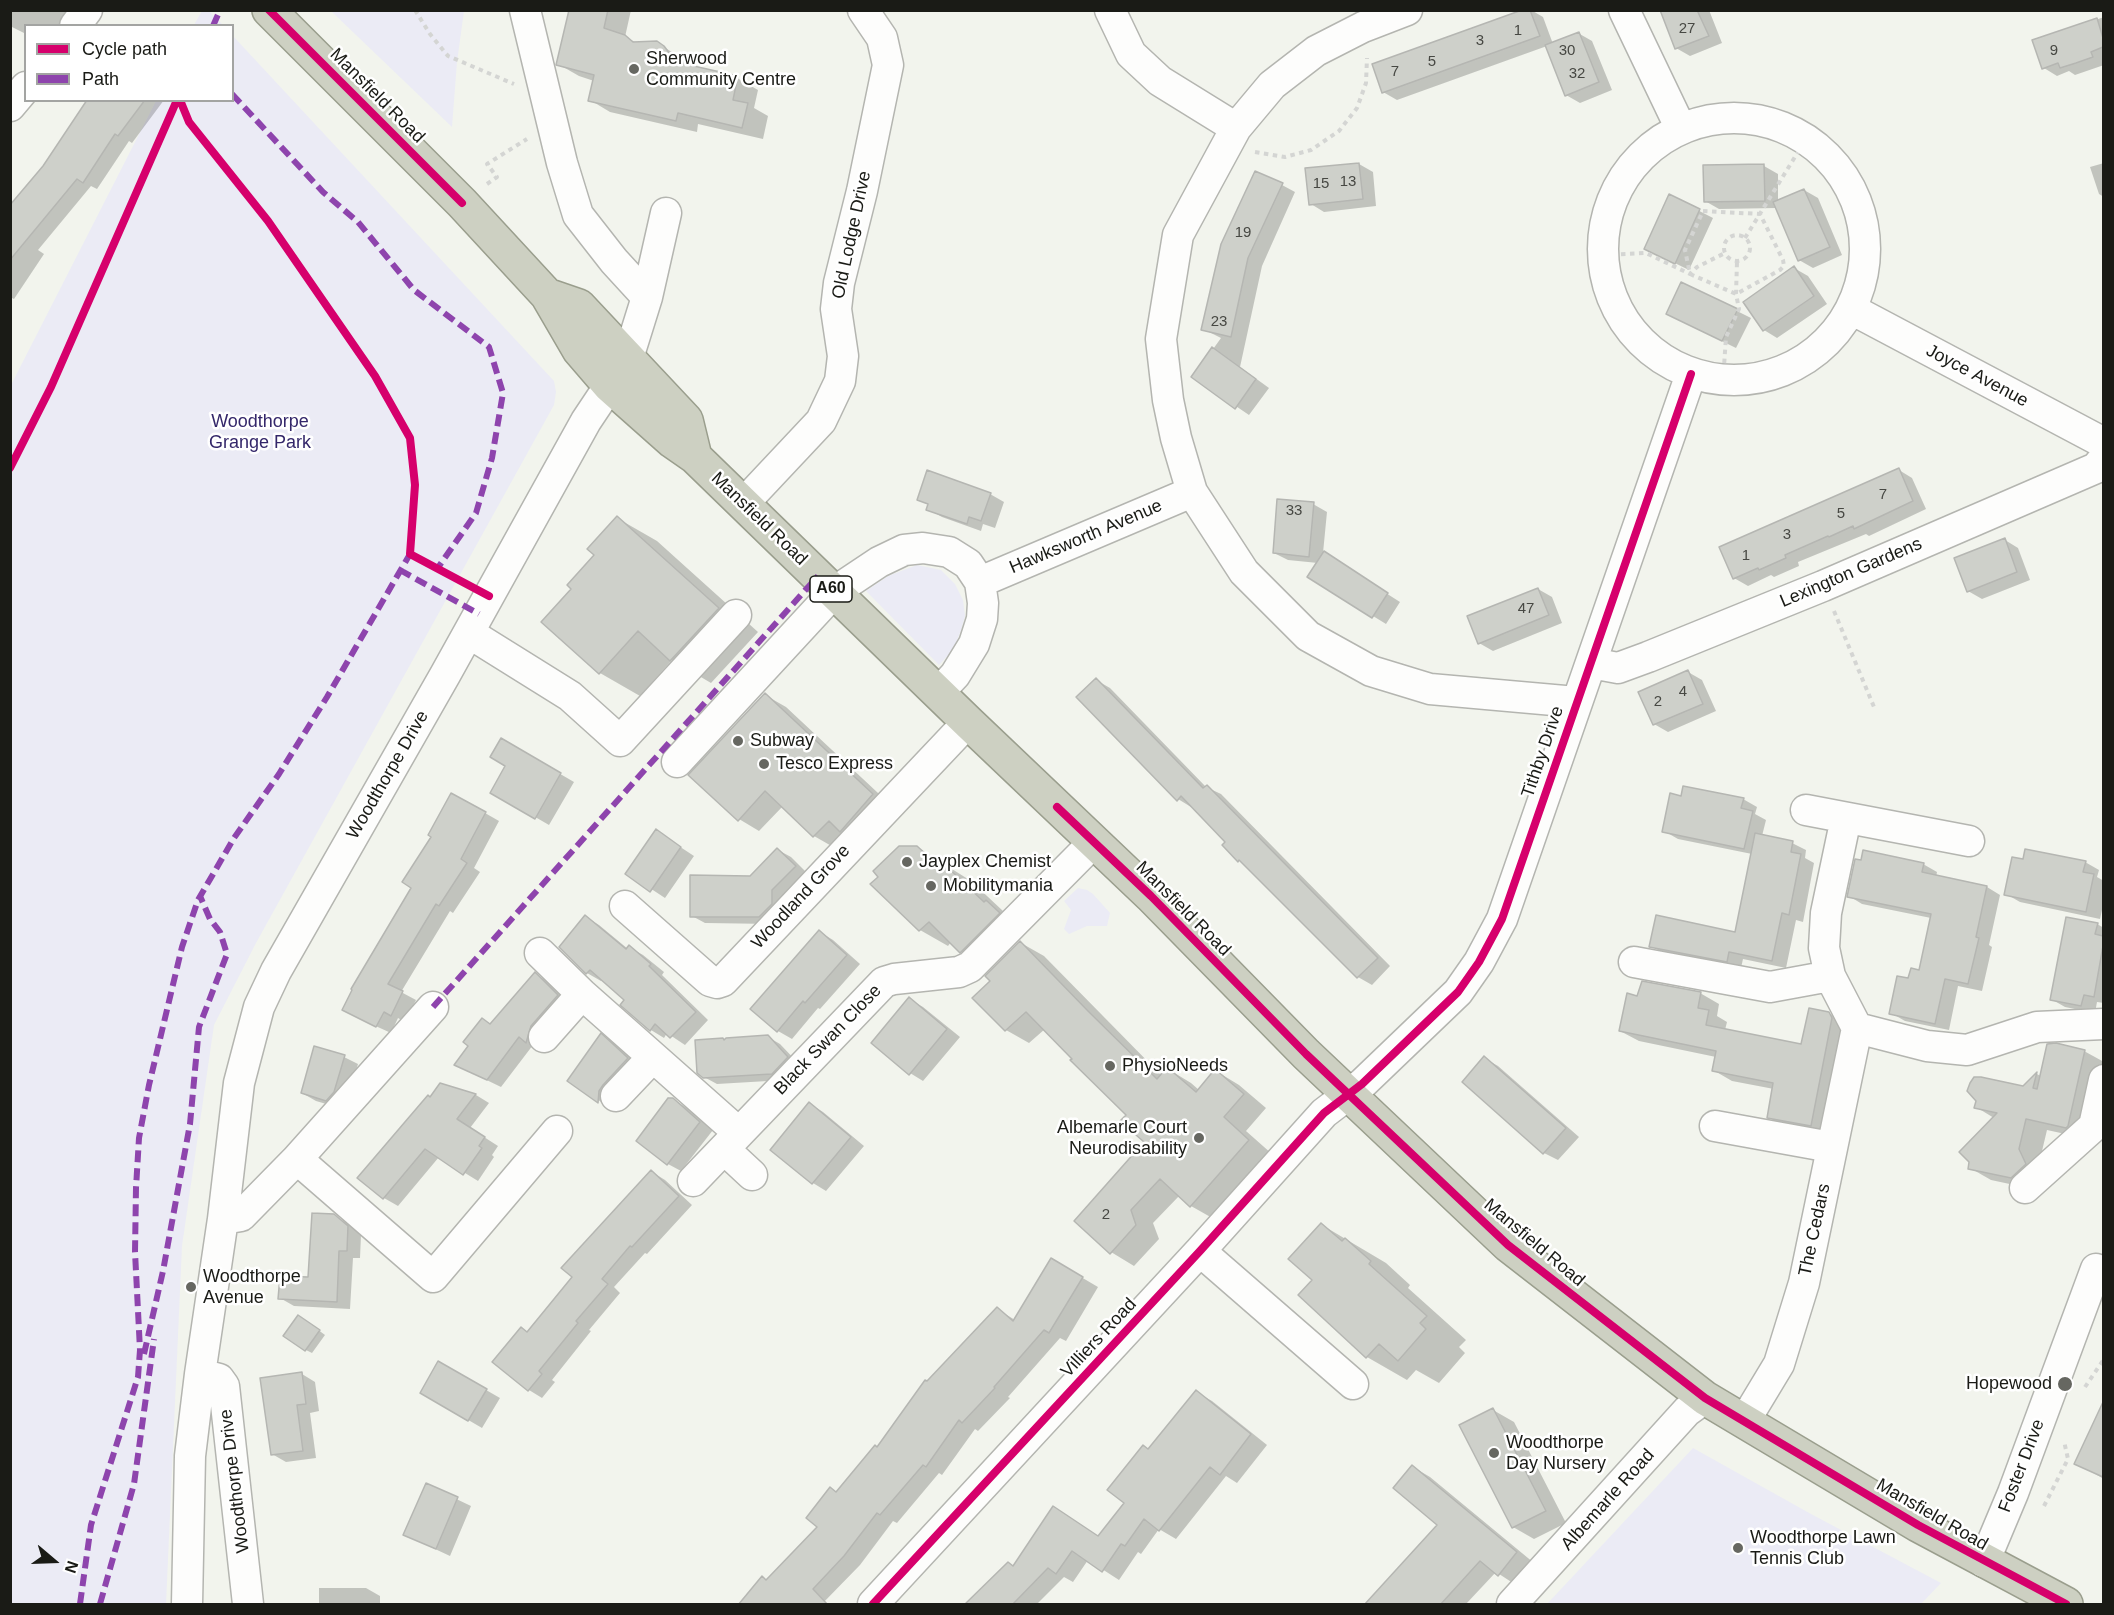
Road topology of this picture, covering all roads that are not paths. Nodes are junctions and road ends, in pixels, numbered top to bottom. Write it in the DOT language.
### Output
graph roads {
  1 [pos="87,10"];
  2 [pos="269,10"];
  3 [pos="525,10"];
  4 [pos="863,10"];
  5 [pos="1110,10"];
  6 [pos="1407,10"];
  7 [pos="1624,10"];
  8 [pos="76,24"];
  9 [pos="24,89"];
  10 [pos="10,106"];
  11 [pos="1680,129"];
  12 [pos="1232,136"];
  13 [pos="666,213"];
  14 [pos="548,295"];
  15 [pos="647,297"];
  16 [pos="1851,309"];
  17 [pos="628,358"];
  18 [pos="1691,374"];
  19 [pos="610,386"];
  20 [pos="2103,443"];
  21 [pos="695,457"];
  22 [pos="2103,458"];
  23 [pos="1192,492"];
  24 [pos="743,504"];
  25 [pos="980,582"];
  26 [pos="834,592"];
  27 [pos="736,615"];
  28 [pos="469,633"];
  29 [pos="1592,663"];
  30 [pos="939,693"];
  31 [pos="1576,702"];
  32 [pos="968,722"];
  33 [pos="677,762"];
  34 [pos="1806,810"];
  35 [pos="1846,818"];
  36 [pos="1969,841"];
  37 [pos="1094,842"];
  38 [pos="624,906"];
  39 [pos="540,953"];
  40 [pos="1634,962"];
  41 [pos="1830,976"];
  42 [pos="582,994"];
  43 [pos="433,1007"];
  44 [pos="2103,1024"];
  45 [pos="1857,1028"];
  46 [pos="544,1037"];
  47 [pos="652,1057"];
  48 [pos="2103,1080"];
  49 [pos="1349,1094"];
  50 [pos="615,1096"];
  51 [pos="1715,1126"];
  52 [pos="557,1131"];
  53 [pos="731,1141"];
  54 [pos="1831,1147"];
  55 [pos="297,1160"];
  56 [pos="752,1175"];
  57 [pos="693,1181"];
  58 [pos="2025,1188"];
  59 [pos="223,1219"];
  60 [pos="1200,1251"];
  61 [pos="2096,1269"];
  62 [pos="200,1374"];
  63 [pos="1353,1384"];
  64 [pos="1705,1398"];
  65 [pos="1744,1422"];
  66 [pos="1984,1562"];
  67 [pos="187,1605"];
  68 [pos="248,1605"];
  69 [pos="873,1605"];
  70 [pos="1512,1605"];
  71 [pos="2066,1605"];
  1 -- 8 [label="street"];
  2 -- 14 [label="highway, Mansfield Road / A60"];
  3 -- 15 [label="street"];
  4 -- 24 [label="street, Old Lodge Drive"];
  5 -- 12 [label="street"];
  6 -- 12 [label="street"];
  7 -- 11 [label="street"];
  9 -- 10 [label="street"];
  11 -- 16 [label="street"];
  11 -- 18 [label="street"];
  12 -- 23 [label="street"];
  13 -- 15 [label="street, Woodthorpe Drive"];
  14 -- 17 [label="highway, Mansfield Road / A60"];
  14 -- 19 [label="highway, Mansfield Road / A60"];
  15 -- 17 [label="street, Woodthorpe Drive"];
  16 -- 18 [label="street"];
  16 -- 20 [label="street, Joyce Avenue"];
  17 -- 19 [label="street, Woodthorpe Drive"];
  17 -- 21 [label="highway, Mansfield Road / A60"];
  18 -- 29 [label="street, Tithby Drive"];
  19 -- 21 [label="highway, Mansfield Road / A60"];
  19 -- 28 [label="street, Woodthorpe Drive"];
  21 -- 24 [label="highway, Mansfield Road / A60"];
  22 -- 29 [label="street, Lexington Gardens"];
  23 -- 25 [label="street, Hawksworth Avenue"];
  23 -- 31 [label="street"];
  24 -- 26 [label="highway, Mansfield Road / A60"];
  25 -- 26 [label="street"];
  25 -- 30 [label="street"];
  26 -- 30 [label="highway, Mansfield Road / A60"];
  26 -- 33 [label="street"];
  27 -- 28 [label="street"];
  28 -- 59 [label="street, Woodthorpe Drive"];
  29 -- 31 [label="street, Tithby Drive"];
  30 -- 32 [label="highway, Mansfield Road / A60"];
  31 -- 49 [label="street, Tithby Drive"];
  32 -- 37 [label="highway, Mansfield Road / A60"];
  32 -- 38 [label="street, Woodland Grove"];
  34 -- 35 [label="street"];
  35 -- 36 [label="street"];
  35 -- 41 [label="street"];
  37 -- 49 [label="highway, Mansfield Road / A60"];
  37 -- 53 [label="street, Black Swan Close"];
  39 -- 42 [label="street"];
  40 -- 41 [label="street"];
  41 -- 45 [label="street"];
  42 -- 46 [label="street"];
  42 -- 47 [label="street"];
  43 -- 55 [label="street"];
  44 -- 45 [label="street"];
  45 -- 54 [label="street, The Cedars"];
  47 -- 50 [label="street"];
  47 -- 53 [label="street"];
  48 -- 58 [label="street"];
  49 -- 60 [label="street, Villiers Road"];
  49 -- 64 [label="highway, Mansfield Road / A60"];
  51 -- 54 [label="street"];
  52 -- 55 [label="street"];
  53 -- 56 [label="street"];
  53 -- 57 [label="street, Black Swan Close"];
  54 -- 65 [label="street, The Cedars"];
  55 -- 59 [label="street"];
  59 -- 62 [label="street, Woodthorpe Drive"];
  60 -- 63 [label="street"];
  60 -- 69 [label="street, Villiers Road"];
  61 -- 66 [label="street, Foster Drive"];
  62 -- 67 [label="street, Woodthorpe Drive"];
  62 -- 68 [label="street, Woodthorpe Drive"];
  64 -- 65 [label="highway, Mansfield Road / A60"];
  64 -- 70 [label="street, Albemarle Road"];
  65 -- 66 [label="highway, Mansfield Road / A60"];
  66 -- 71 [label="highway, Mansfield Road / A60"];
}
